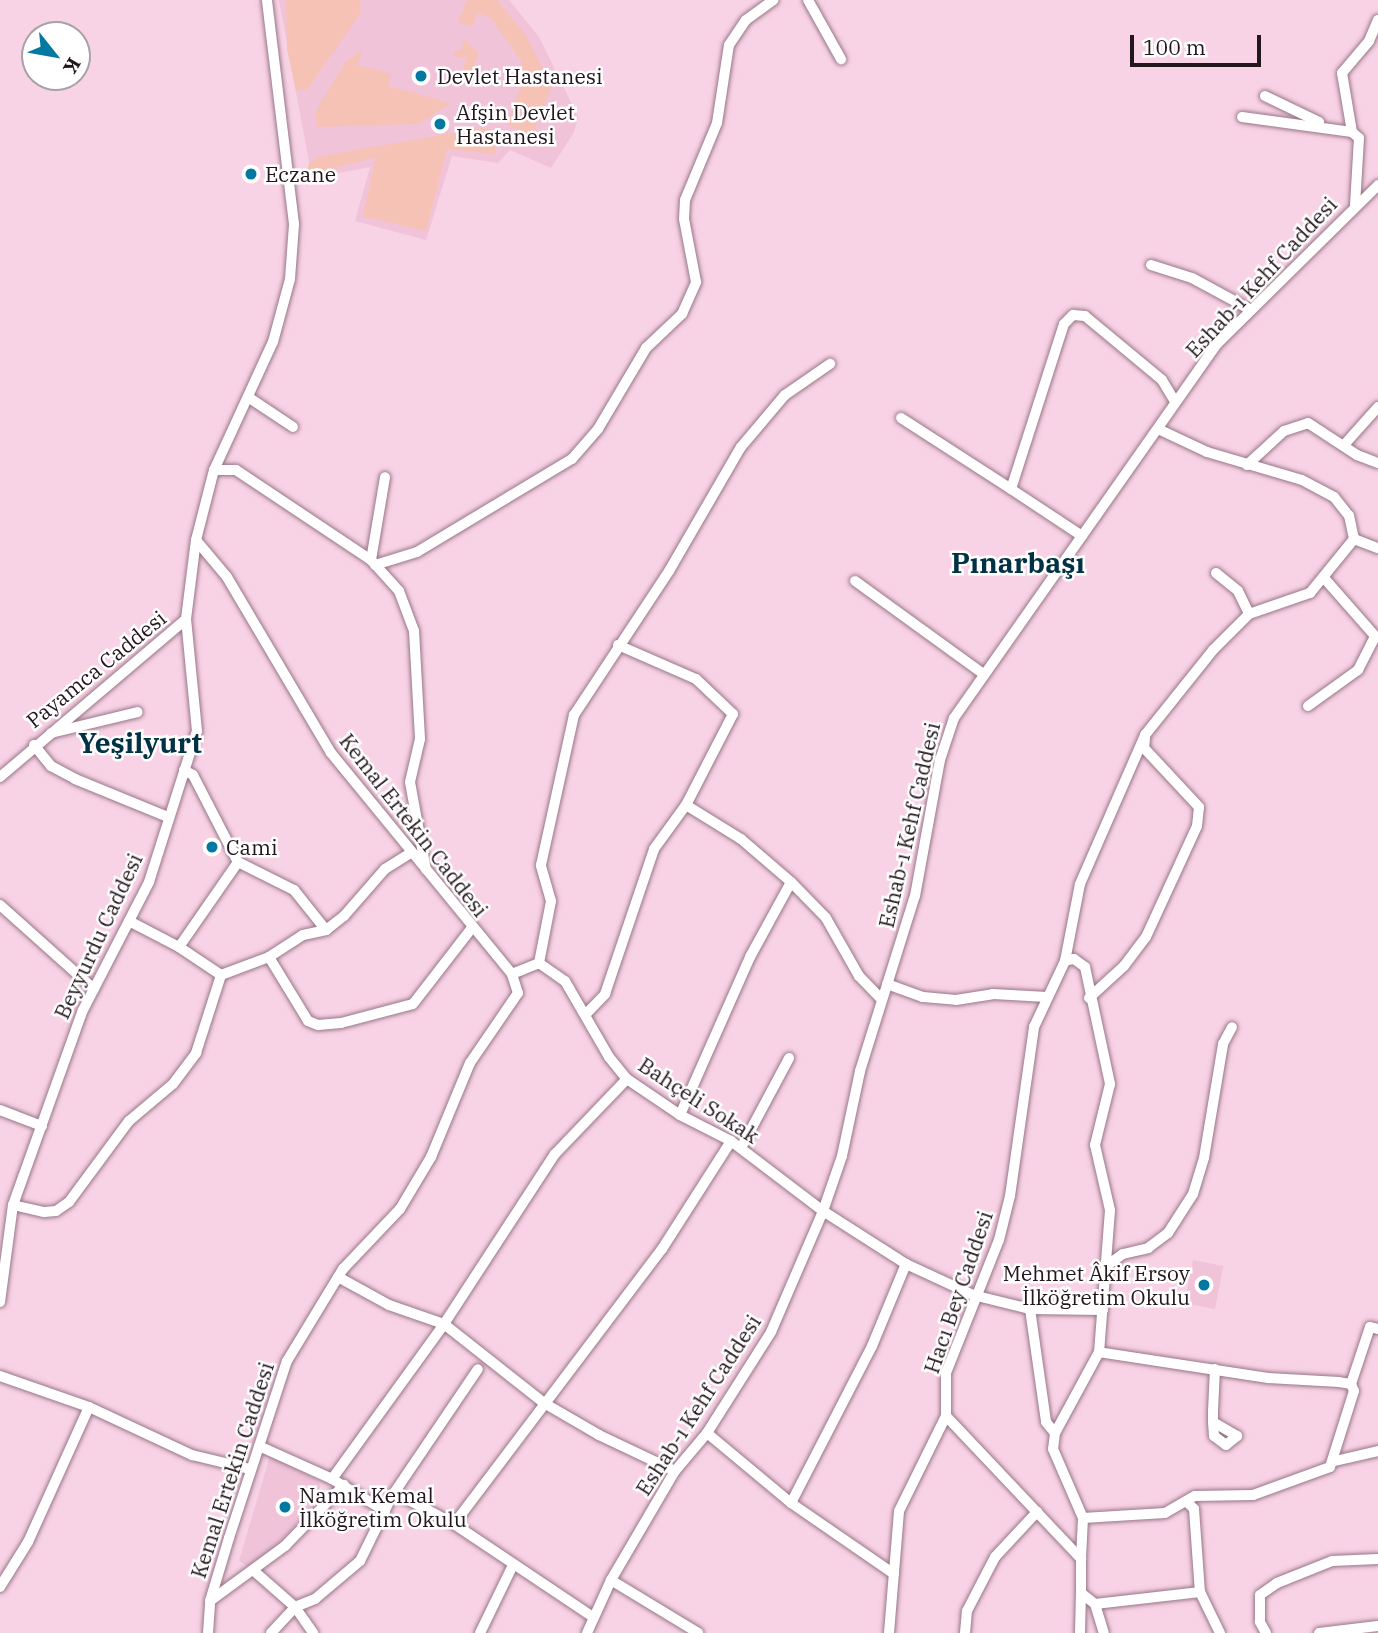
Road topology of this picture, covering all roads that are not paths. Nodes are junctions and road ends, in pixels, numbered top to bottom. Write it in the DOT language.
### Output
graph roads {
  1 [pos="267,0"];
  2 [pos="774,0"];
  3 [pos="808,0"];
  4 [pos="1378,20"];
  5 [pos="841,59"];
  6 [pos="1265,96"];
  7 [pos="1242,117"];
  8 [pos="1328,127"];
  9 [pos="1352,132"];
  10 [pos="1378,186"];
  11 [pos="1355,205"];
  12 [pos="1151,265"];
  13 [pos="1251,310"];
  14 [pos="830,364"];
  15 [pos="248,397"];
  16 [pos="1175,402"];
  17 [pos="1378,407"];
  18 [pos="901,418"];
  19 [pos="293,427"];
  20 [pos="1158,429"];
  21 [pos="1344,445"];
  22 [pos="1378,463"];
  23 [pos="1247,464"];
  24 [pos="214,470"];
  25 [pos="385,477"];
  26 [pos="1011,489"];
  27 [pos="1082,536"];
  28 [pos="1354,539"];
  29 [pos="196,540"];
  30 [pos="1378,548"];
  31 [pos="373,563"];
  32 [pos="1216,573"];
  33 [pos="1324,578"];
  34 [pos="855,581"];
  35 [pos="1250,614"];
  36 [pos="186,619"];
  37 [pos="618,645"];
  38 [pos="982,673"];
  39 [pos="1308,706"];
  40 [pos="138,712"];
  41 [pos="48,733"];
  42 [pos="1145,735"];
  43 [pos="34,745"];
  44 [pos="184,770"];
  45 [pos="0,777"];
  46 [pos="686,805"];
  47 [pos="168,817"];
  48 [pos="411,853"];
  49 [pos="238,862"];
  50 [pos="426,871"];
  51 [pos="791,882"];
  52 [pos="0,905"];
  53 [pos="128,921"];
  54 [pos="471,929"];
  55 [pos="326,930"];
  56 [pos="179,947"];
  57 [pos="269,957"];
  58 [pos="1065,961"];
  59 [pos="539,963"];
  60 [pos="512,974"];
  61 [pos="220,975"];
  62 [pos="887,984"];
  63 [pos="94,989"];
  64 [pos="1046,997"];
  65 [pos="1089,998"];
  66 [pos="882,1000"];
  67 [pos="586,1014"];
  68 [pos="1232,1027"];
  69 [pos="789,1058"];
  70 [pos="627,1079"];
  71 [pos="0,1110"];
  72 [pos="680,1115"];
  73 [pos="42,1126"];
  74 [pos="736,1145"];
  75 [pos="13,1205"];
  76 [pos="823,1211"];
  77 [pos="906,1264"];
  78 [pos="1109,1264"];
  79 [pos="338,1277"];
  80 [pos="1,1281"];
  81 [pos="973,1296"];
  82 [pos="0,1302"];
  83 [pos="1030,1309"];
  84 [pos="1103,1310"];
  85 [pos="444,1324"];
  86 [pos="1378,1329"];
  87 [pos="1099,1352"];
  88 [pos="1215,1368"];
  89 [pos="478,1369"];
  90 [pos="0,1376"];
  91 [pos="1350,1384"];
  92 [pos="544,1403"];
  93 [pos="89,1407"];
  94 [pos="946,1416"];
  95 [pos="1213,1422"];
  96 [pos="707,1433"];
  97 [pos="1055,1433"];
  98 [pos="259,1446"];
  99 [pos="1378,1451"];
  100 [pos="1335,1461"];
  101 [pos="250,1469"];
  102 [pos="676,1471"];
  103 [pos="332,1479"];
  104 [pos="344,1485"];
  105 [pos="392,1496"];
  106 [pos="1187,1502"];
  107 [pos="791,1503"];
  108 [pos="384,1511"];
  109 [pos="1037,1512"];
  110 [pos="1083,1518"];
  111 [pos="454,1524"];
  112 [pos="1082,1559"];
  113 [pos="1378,1559"];
  114 [pos="513,1565"];
  115 [pos="254,1571"];
  116 [pos="894,1574"];
  117 [pos="611,1580"];
  118 [pos="0,1587"];
  119 [pos="1200,1592"];
  120 [pos="1082,1593"];
  121 [pos="211,1601"];
  122 [pos="1095,1604"];
  123 [pos="295,1607"];
  124 [pos="593,1617"];
  125 [pos="1378,1626"];
  126 [pos="208,1633"];
  127 [pos="271,1633"];
  128 [pos="313,1633"];
  129 [pos="481,1633"];
  130 [pos="587,1633"];
  131 [pos="698,1633"];
  132 [pos="889,1633"];
  133 [pos="965,1633"];
  134 [pos="1080,1633"];
  135 [pos="1104,1633"];
  136 [pos="1220,1633"];
  137 [pos="1266,1633"];
  138 [pos="1319,1633"];
  1 -- 15 [label="street"];
  2 -- 31 [label="street"];
  3 -- 5 [label="street"];
  4 -- 9 [label="street"];
  6 -- 8 [label="street"];
  7 -- 8 [label="street"];
  8 -- 9 [label="street"];
  9 -- 11 [label="street"];
  10 -- 11 [label="street, Eshab-ı Kehf Caddesi"];
  11 -- 13 [label="street, Eshab-ı Kehf Caddesi"];
  12 -- 13 [label="street"];
  13 -- 16 [label="street, Eshab-ı Kehf Caddesi"];
  14 -- 37 [label="street"];
  15 -- 19 [label="street"];
  15 -- 24 [label="street"];
  16 -- 20 [label="street, Eshab-ı Kehf Caddesi"];
  16 -- 26 [label="street"];
  17 -- 21 [label="street"];
  18 -- 26 [label="street"];
  20 -- 23 [label="street"];
  20 -- 27 [label="street, Eshab-ı Kehf Caddesi"];
  21 -- 22 [label="street"];
  21 -- 23 [label="street"];
  23 -- 28 [label="street"];
  24 -- 29 [label="street"];
  24 -- 31 [label="street"];
  25 -- 31 [label="street"];
  26 -- 27 [label="street"];
  27 -- 38 [label="street, Eshab-ı Kehf Caddesi"];
  28 -- 30 [label="street"];
  28 -- 33 [label="street"];
  29 -- 36 [label="street, Beyyurdu Caddesi"];
  29 -- 48 [label="street, Kemal Ertekin Caddesi"];
  31 -- 50 [label="street"];
  32 -- 35 [label="street"];
  33 -- 35 [label="street"];
  33 -- 39 [label="street"];
  34 -- 38 [label="street"];
  35 -- 42 [label="street, Hacı Bey Caddesi"];
  36 -- 41 [label="street, Payamca Caddesi"];
  36 -- 44 [label="street, Beyyurdu Caddesi"];
  37 -- 46 [label="street"];
  37 -- 59 [label="street"];
  38 -- 62 [label="street, Eshab-ı Kehf Caddesi"];
  40 -- 41 [label="street"];
  41 -- 43 [label="street, Payamca Caddesi"];
  42 -- 58 [label="street, Hacı Bey Caddesi"];
  42 -- 65 [label="street"];
  43 -- 45 [label="street, Payamca Caddesi"];
  43 -- 47 [label="street"];
  44 -- 47 [label="street, Beyyurdu Caddesi"];
  44 -- 49 [label="street"];
  46 -- 51 [label="street"];
  46 -- 67 [label="street"];
  47 -- 53 [label="street, Beyyurdu Caddesi"];
  48 -- 50 [label="street, Kemal Ertekin Caddesi"];
  48 -- 55 [label="street"];
  49 -- 55 [label="street"];
  49 -- 56 [label="street"];
  50 -- 54 [label="street, Kemal Ertekin Caddesi"];
  51 -- 66 [label="street"];
  51 -- 72 [label="street"];
  52 -- 63 [label="street"];
  53 -- 56 [label="street"];
  53 -- 63 [label="street, Beyyurdu Caddesi"];
  54 -- 57 [label="street"];
  54 -- 60 [label="street, Kemal Ertekin Caddesi"];
  55 -- 57 [label="street"];
  56 -- 61 [label="street"];
  57 -- 61 [label="street"];
  58 -- 64 [label="street, Hacı Bey Caddesi"];
  58 -- 65 [label="street"];
  59 -- 60 [label="street"];
  59 -- 67 [label="street, Bahçeli Sokak"];
  60 -- 79 [label="street, Kemal Ertekin Caddesi"];
  61 -- 75 [label="street"];
  62 -- 64 [label="street"];
  62 -- 66 [label="street, Eshab-ı Kehf Caddesi"];
  63 -- 73 [label="street, Beyyurdu Caddesi"];
  64 -- 81 [label="street, Hacı Bey Caddesi"];
  65 -- 78 [label="street"];
  66 -- 76 [label="street, Eshab-ı Kehf Caddesi"];
  67 -- 70 [label="street, Bahçeli Sokak"];
  68 -- 78 [label="street"];
  69 -- 74 [label="street"];
  70 -- 72 [label="street, Bahçeli Sokak"];
  70 -- 85 [label="street"];
  71 -- 73 [label="street"];
  72 -- 74 [label="street, Bahçeli Sokak"];
  73 -- 75 [label="street, Beyyurdu Caddesi"];
  74 -- 76 [label="street, Bahçeli Sokak"];
  74 -- 92 [label="street"];
  75 -- 80 [label="street, Beyyurdu Caddesi"];
  76 -- 77 [label="street, Bahçeli Sokak"];
  76 -- 96 [label="street, Eshab-ı Kehf Caddesi"];
  77 -- 81 [label="street, Bahçeli Sokak"];
  77 -- 107 [label="street"];
  78 -- 84 [label="street"];
  79 -- 85 [label="street"];
  79 -- 98 [label="street, Kemal Ertekin Caddesi"];
  80 -- 82 [label="street, Beyyurdu Caddesi"];
  81 -- 83 [label="street, Bahçeli Sokak"];
  81 -- 94 [label="street, Hacı Bey Caddesi"];
  83 -- 84 [label="street, Bahçeli Sokak"];
  83 -- 97 [label="street"];
  84 -- 87 [label="street"];
  85 -- 92 [label="street"];
  85 -- 103 [label="street"];
  86 -- 91 [label="street"];
  87 -- 88 [label="street"];
  87 -- 97 [label="street"];
  88 -- 91 [label="street"];
  88 -- 95 [label="street"];
  89 -- 105 [label="street"];
  90 -- 93 [label="street"];
  91 -- 100 [label="street"];
  92 -- 102 [label="street"];
  92 -- 111 [label="street"];
  93 -- 101 [label="street"];
  93 -- 118 [label="street"];
  94 -- 109 [label="street"];
  94 -- 116 [label="street, Hacı Bey Caddesi"];
  95 -- 95 [label="street"];
  96 -- 102 [label="street, Eshab-ı Kehf Caddesi"];
  96 -- 107 [label="street"];
  97 -- 110 [label="street"];
  98 -- 101 [label="street, Kemal Ertekin Caddesi"];
  98 -- 103 [label="street"];
  99 -- 100 [label="street"];
  100 -- 106 [label="street"];
  101 -- 121 [label="street, Kemal Ertekin Caddesi"];
  102 -- 117 [label="street, Eshab-ı Kehf Caddesi"];
  103 -- 104 [label="street"];
  104 -- 108 [label="street"];
  104 -- 115 [label="street"];
  105 -- 108 [label="street"];
  105 -- 111 [label="street"];
  106 -- 110 [label="street"];
  106 -- 119 [label="street"];
  107 -- 116 [label="street"];
  108 -- 123 [label="street"];
  109 -- 112 [label="street"];
  109 -- 133 [label="street"];
  110 -- 112 [label="street"];
  111 -- 114 [label="street"];
  112 -- 120 [label="street"];
  113 -- 137 [label="street"];
  114 -- 124 [label="street"];
  114 -- 129 [label="street"];
  115 -- 121 [label="street"];
  115 -- 123 [label="street"];
  116 -- 132 [label="street, Hacı Bey Caddesi"];
  117 -- 124 [label="street, Eshab-ı Kehf Caddesi"];
  117 -- 131 [label="street"];
  119 -- 122 [label="street"];
  119 -- 136 [label="street"];
  120 -- 122 [label="street"];
  120 -- 134 [label="street"];
  121 -- 126 [label="street, Kemal Ertekin Caddesi"];
  122 -- 135 [label="street"];
  123 -- 127 [label="street"];
  123 -- 128 [label="street"];
  124 -- 130 [label="street, Eshab-ı Kehf Caddesi"];
  125 -- 138 [label="street"];
}
